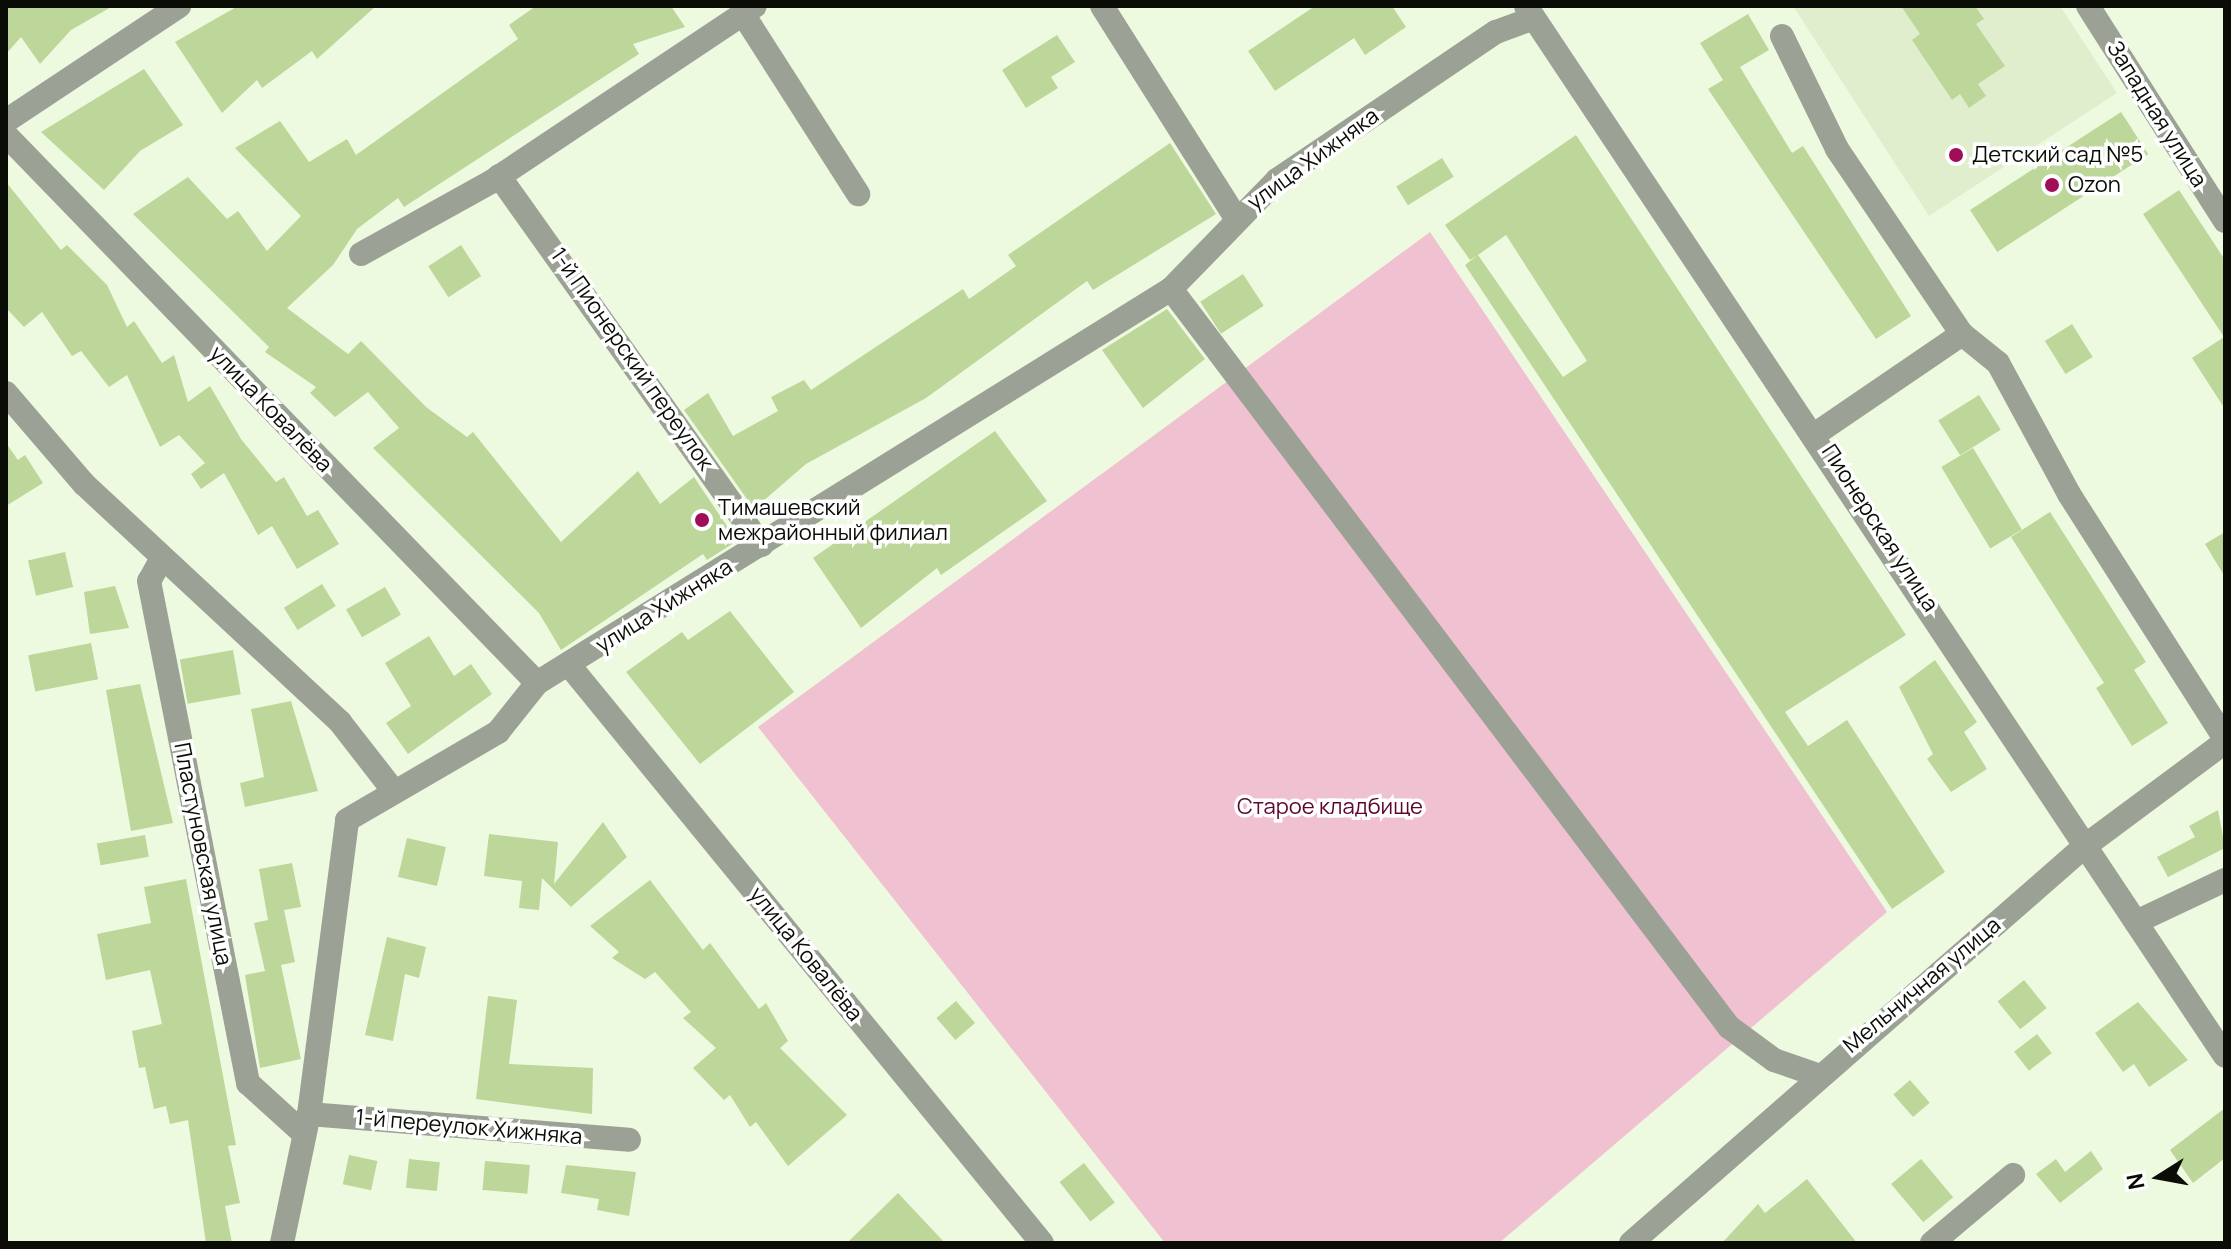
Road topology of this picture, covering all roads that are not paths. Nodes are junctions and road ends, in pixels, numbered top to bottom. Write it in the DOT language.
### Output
graph roads {
  1 [pos="179,6"];
  2 [pos="1102,6"];
  3 [pos="2088,6"];
  4 [pos="749,10"];
  5 [pos="1530,12"];
  6 [pos="1782,36"];
  7 [pos="6,121"];
  8 [pos="6,135"];
  9 [pos="499,176"];
  10 [pos="858,194"];
  11 [pos="1235,216"];
  12 [pos="2225,221"];
  13 [pos="361,254"];
  14 [pos="1171,289"];
  15 [pos="1962,334"];
  16 [pos="6,393"];
  17 [pos="1817,433"];
  18 [pos="761,545"];
  19 [pos="162,558"];
  20 [pos="569,665"];
  21 [pos="537,683"];
  22 [pos="2225,741"];
  23 [pos="393,790"];
  24 [pos="2085,846"];
  25 [pos="2225,880"];
  26 [pos="2136,922"];
  27 [pos="2225,1056"];
  28 [pos="1817,1075"];
  29 [pos="305,1122"];
  30 [pos="629,1140"];
  31 [pos="2013,1175"];
  32 [pos="282,1243"];
  33 [pos="1042,1243"];
  34 [pos="1631,1243"];
  35 [pos="1932,1243"];
  1 -- 7 [label="street"];
  2 -- 11 [label="street"];
  3 -- 12 [label="street, Западная улица"];
  4 -- 9 [label="street"];
  4 -- 10 [label="street"];
  5 -- 11 [label="street, улица Хижняка"];
  5 -- 17 [label="street, Пионерская улица"];
  6 -- 15 [label="street"];
  8 -- 21 [label="street, улица Ковалёва"];
  9 -- 13 [label="street"];
  9 -- 18 [label="street, 1-й Пионерский переулок"];
  11 -- 14 [label="street, улица Хижняка"];
  14 -- 18 [label="street, улица Хижняка"];
  14 -- 28 [label="street"];
  15 -- 17 [label="street"];
  15 -- 22 [label="street"];
  16 -- 19 [label="street"];
  17 -- 24 [label="street, Пионерская улица"];
  18 -- 20 [label="street, улица Хижняка"];
  19 -- 23 [label="street"];
  19 -- 29 [label="street, Пластуновская улица"];
  20 -- 21 [label="street, улица Хижняка"];
  20 -- 33 [label="street, улица Ковалёва"];
  21 -- 23 [label="street, улица Хижняка"];
  22 -- 24 [label="street, Мельничная улица"];
  23 -- 29 [label="street, улица Хижняка"];
  24 -- 26 [label="street, Пионерская улица"];
  24 -- 28 [label="street, Мельничная улица"];
  25 -- 26 [label="street"];
  26 -- 27 [label="street, Пионерская улица"];
  28 -- 34 [label="street, Мельничная улица"];
  29 -- 30 [label="street, 1-й переулок Хижняка"];
  29 -- 32 [label="street, улица Хижняка"];
  31 -- 35 [label="street"];
}
